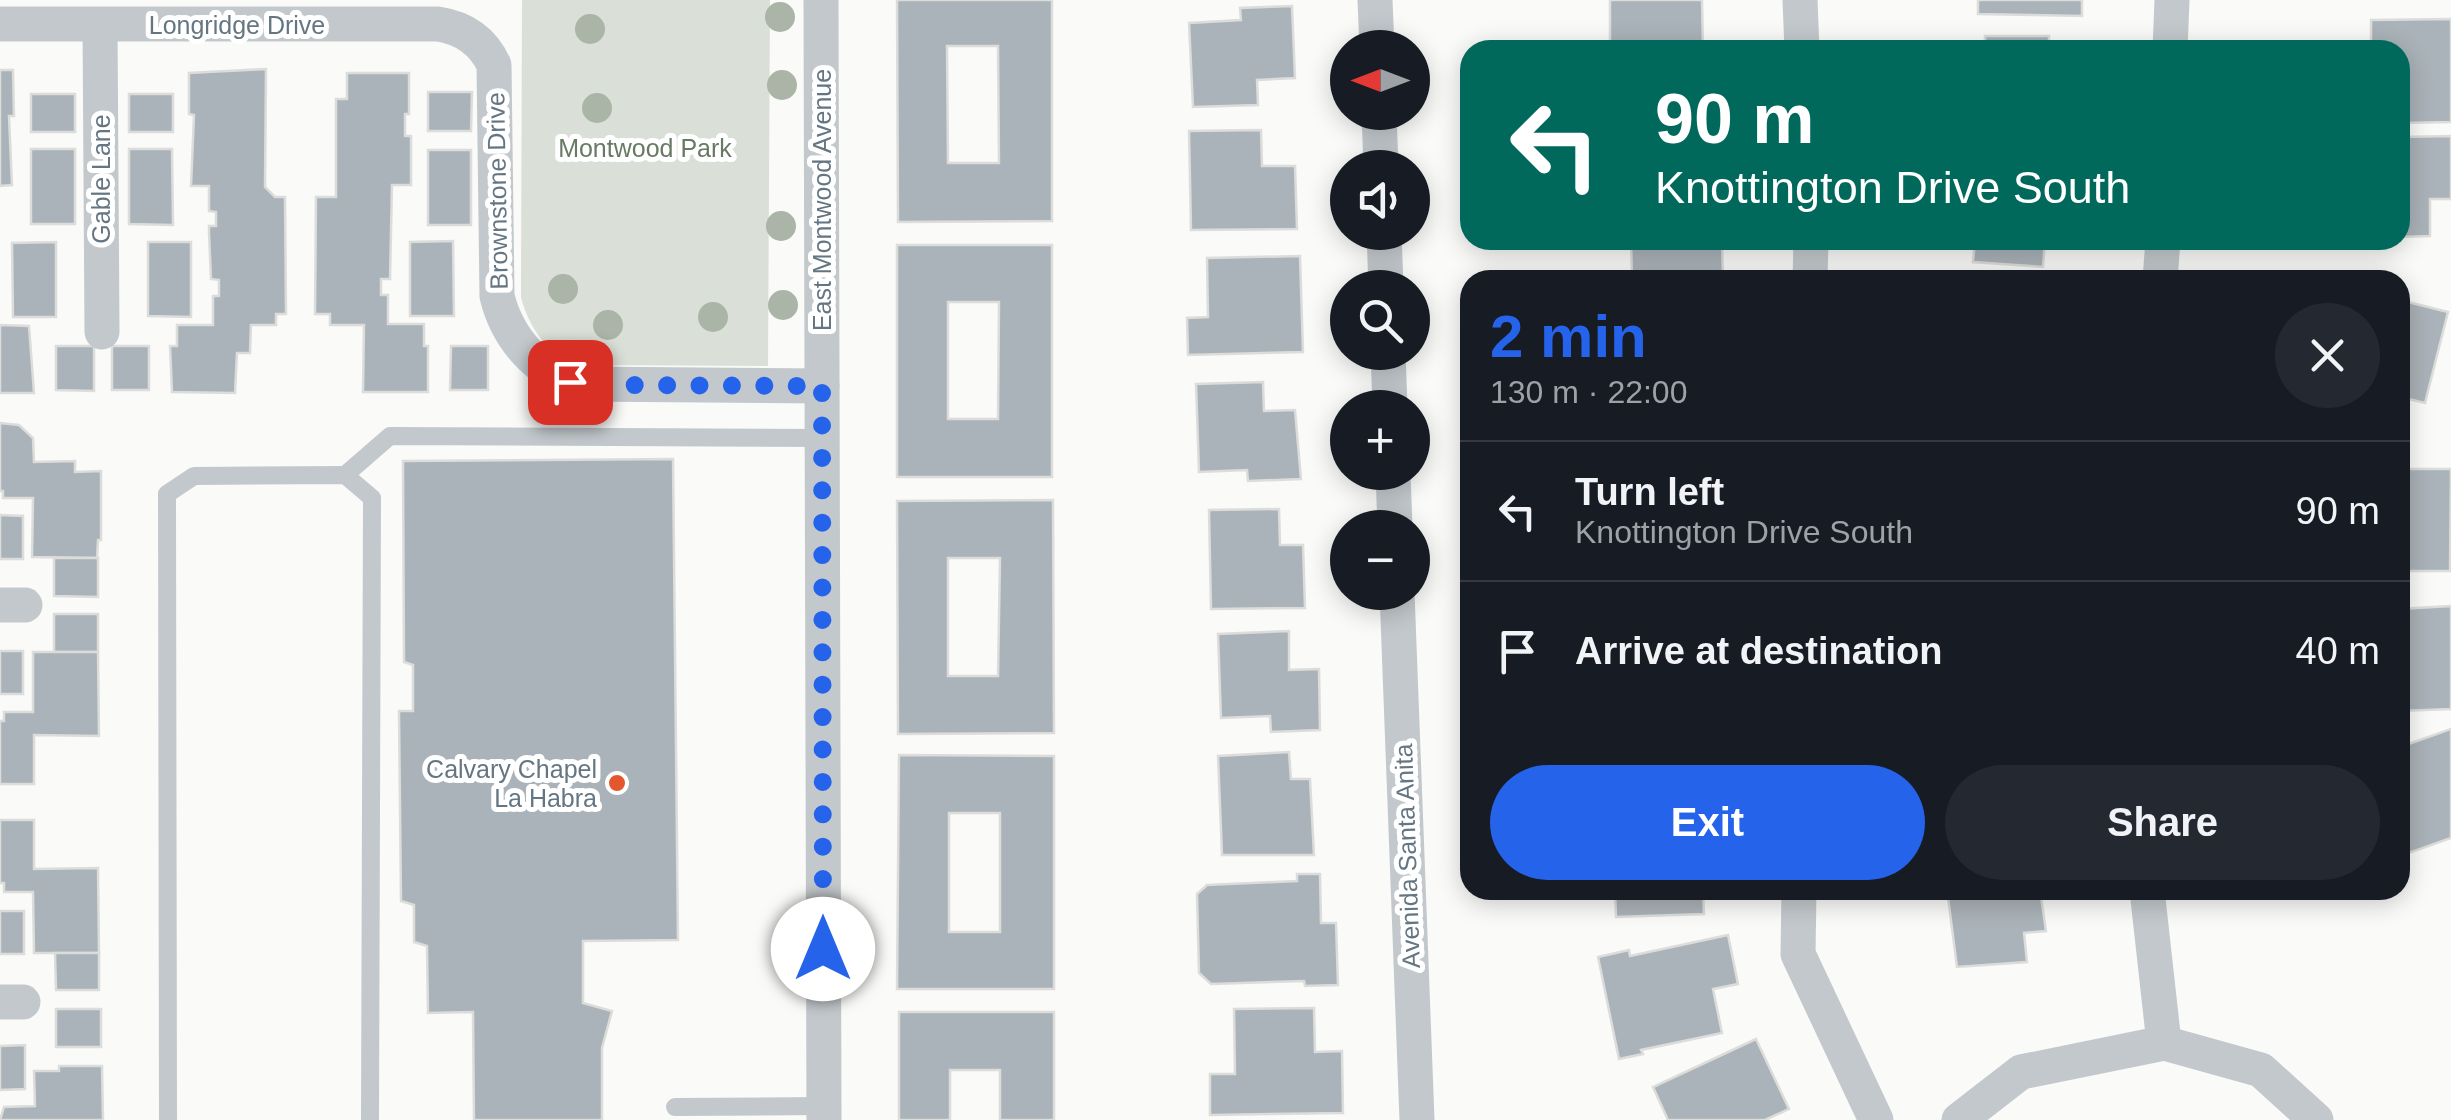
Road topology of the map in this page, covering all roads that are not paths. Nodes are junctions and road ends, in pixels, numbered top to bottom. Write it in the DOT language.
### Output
graph roads {
  1 [pos="821,0"];
  2 [pos="1375,0"];
  3 [pos="1800,0"];
  4 [pos="2172,0"];
  5 [pos="0,24"];
  6 [pos="100,25"];
  7 [pos="1376,30"];
  8 [pos="472,37"];
  9 [pos="1802,40"];
  10 [pos="2170,40"];
  11 [pos="102,332"];
  12 [pos="822,386"];
  13 [pos="822,438"];
  14 [pos="345,475"];
  15 [pos="1399,610"];
  16 [pos="1799,900"];
  17 [pos="2148,900"];
  18 [pos="2164,1042"];
  19 [pos="675,1107"];
  20 [pos="824,1113"];
  21 [pos="168,1120"];
  22 [pos="370,1120"];
  23 [pos="1417,1120"];
  24 [pos="1876,1120"];
  25 [pos="1959,1120"];
  26 [pos="2316,1120"];
  1 -- 12 [label="street, East Montwood Avenue"];
  2 -- 7 [label="street"];
  3 -- 9 [label="street"];
  4 -- 10 [label="street"];
  5 -- 6 [label="street, Longridge Drive"];
  6 -- 8 [label="street, Longridge Drive"];
  6 -- 11 [label="street, Gable Lane"];
  8 -- 12 [label="street, Brownstone Drive"];
  12 -- 13 [label="street, East Montwood Avenue"];
  13 -- 14 [label="lane"];
  13 -- 20 [label="street, East Montwood Avenue"];
  14 -- 21 [label="lane"];
  14 -- 22 [label="lane"];
  15 -- 23 [label="street, Avenida Santa Anita"];
  16 -- 24 [label="street"];
  17 -- 18 [label="street"];
  18 -- 25 [label="street"];
  18 -- 26 [label="street"];
  19 -- 20 [label="lane"];
}
